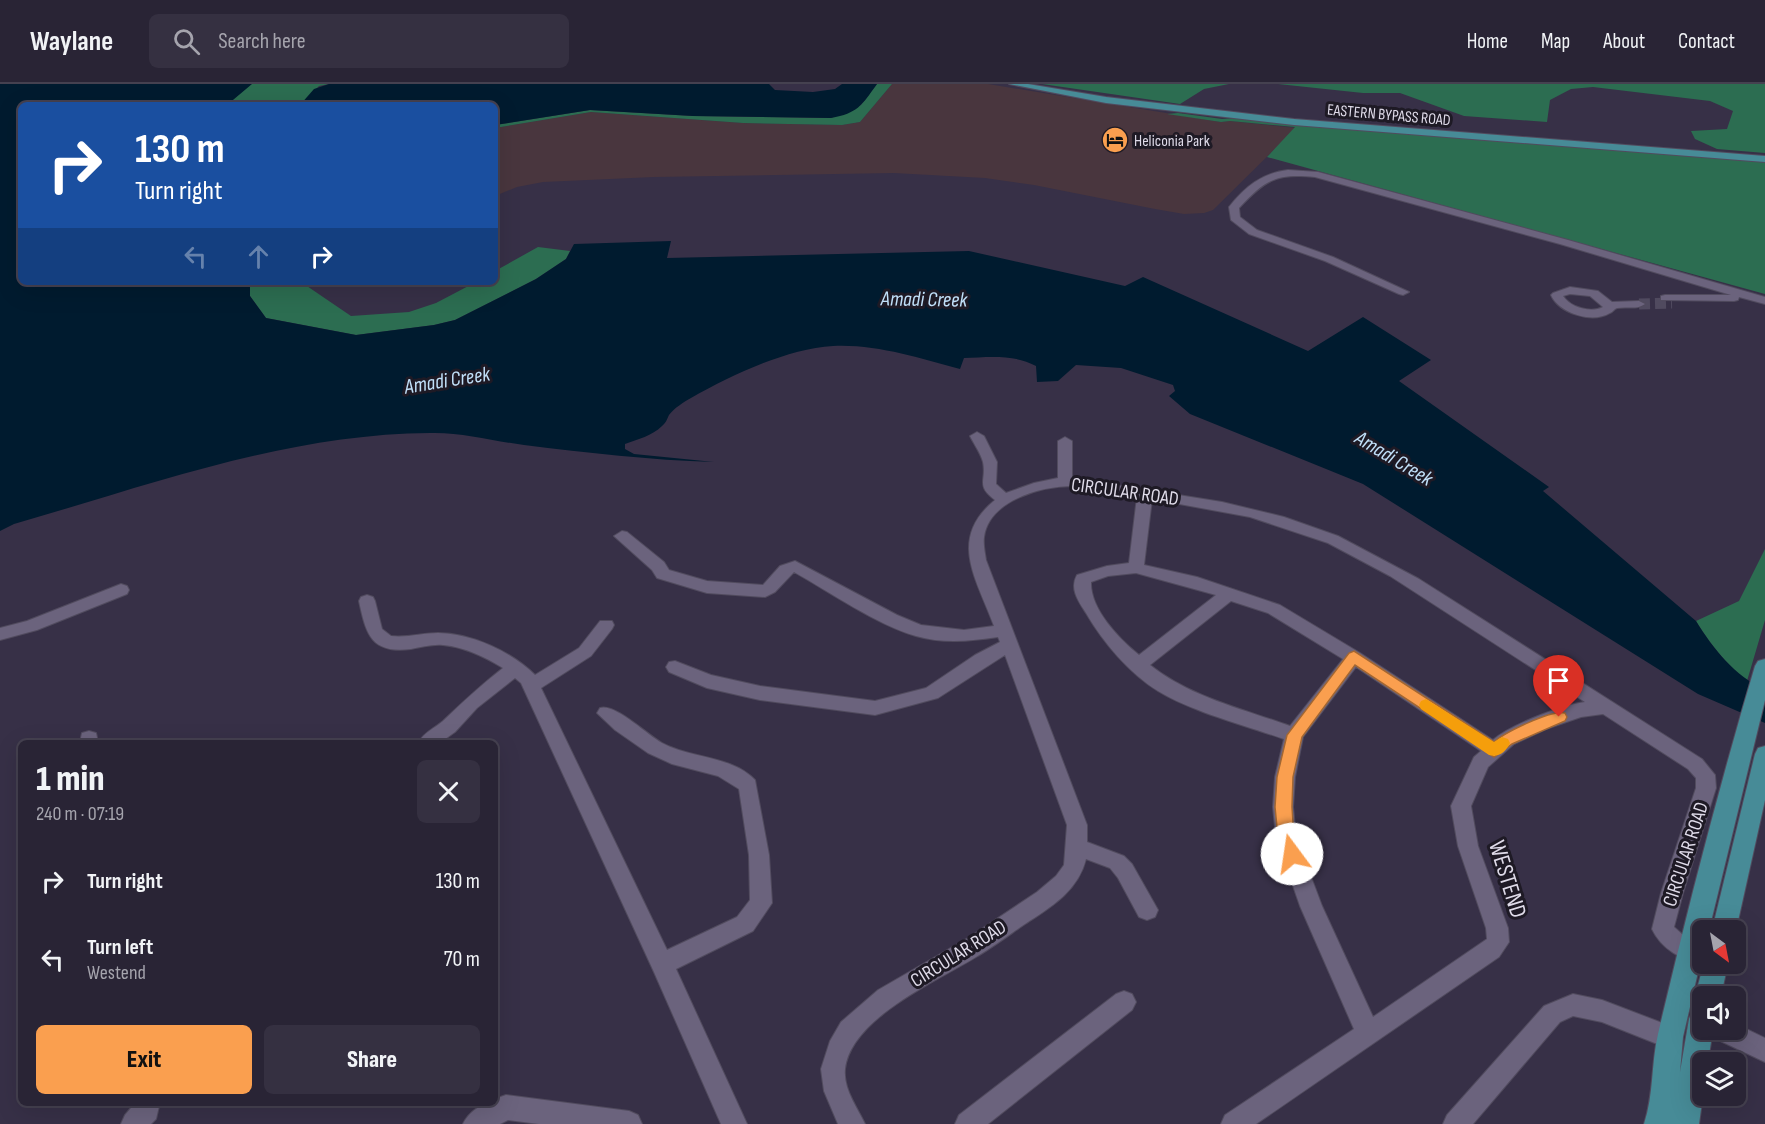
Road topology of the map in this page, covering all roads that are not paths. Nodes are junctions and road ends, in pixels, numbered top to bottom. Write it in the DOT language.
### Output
graph roads {
  1 [pos="1013,84"];
  2 [pos="1030,84"];
  3 [pos="1765,157"];
  4 [pos="1548,238"];
  5 [pos="1403,292"];
  6 [pos="1599,296"];
  7 [pos="1737,298"];
  8 [pos="1763,302"];
  9 [pos="1609,307"];
  10 [pos="977,436"];
  11 [pos="1065,441"];
  12 [pos="1065,482"];
  13 [pos="1145,493"];
  14 [pos="1005,500"];
  15 [pos="622,536"];
  16 [pos="1136,567"];
  17 [pos="121,590"];
  18 [pos="1230,593"];
  19 [pos="368,602"];
  20 [pos="606,625"];
  21 [pos="0,634"];
  22 [pos="1009,637"];
  23 [pos="1354,657"];
  24 [pos="1139,664"];
  25 [pos="517,667"];
  26 [pos="675,667"];
  27 [pos="1763,672"];
  28 [pos="531,686"];
  29 [pos="1605,707"];
  30 [pos="606,713"];
  31 [pos="1294,735"];
  32 [pos="431,740"];
  33 [pos="1494,750"];
  34 [pos="1765,754"];
  35 [pos="1077,847"];
  36 [pos="1147,910"];
  37 [pos="1704,920"];
  38 [pos="1726,920"];
  39 [pos="1692,951"];
  40 [pos="662,964"];
  41 [pos="1692,969"];
  42 [pos="1124,1002"];
  43 [pos="1368,1033"];
  44 [pos="1670,1037"];
  45 [pos="1699,1040"];
  46 [pos="1744,1040"];
  47 [pos="1765,1050"];
  48 [pos="500,1104"];
  49 [pos="148,1106"];
  50 [pos="498,1106"];
  51 [pos="134,1124"];
  52 [pos="476,1124"];
  53 [pos="628,1124"];
  54 [pos="734,1124"];
  55 [pos="852,1124"];
  56 [pos="968,1124"];
  57 [pos="1234,1124"];
  58 [pos="1456,1124"];
  59 [pos="1658,1124"];
  60 [pos="1685,1124"];
  1 -- 3 [label="main road, EASTERN BYPASS ROAD"];
  2 -- 3 [label="main road, EASTERN BYPASS ROAD"];
  4 -- 5 [label="street"];
  4 -- 7 [label="street"];
  4 -- 8 [label="street"];
  6 -- 9 [label="street"];
  6 -- 9 [label="street"];
  6 -- 9 [label="street"];
  7 -- 8 [label="street"];
  7 -- 8 [label="street"];
  10 -- 14 [label="street"];
  11 -- 12 [label="street"];
  12 -- 13 [label="street, CIRCULAR ROAD"];
  12 -- 14 [label="street, CIRCULAR ROAD"];
  13 -- 16 [label="street"];
  13 -- 29 [label="street, CIRCULAR ROAD"];
  14 -- 22 [label="street, CIRCULAR ROAD"];
  15 -- 22 [label="street"];
  16 -- 18 [label="street"];
  16 -- 24 [label="street"];
  17 -- 21 [label="street"];
  18 -- 23 [label="street"];
  18 -- 24 [label="street"];
  19 -- 25 [label="street"];
  20 -- 28 [label="street"];
  22 -- 26 [label="street"];
  22 -- 35 [label="street, CIRCULAR ROAD"];
  23 -- 31 [label="street"];
  23 -- 33 [label="street"];
  24 -- 31 [label="street"];
  25 -- 28 [label="street"];
  25 -- 32 [label="street"];
  27 -- 37 [label="main road"];
  28 -- 40 [label="street"];
  29 -- 33 [label="street, WESTEND"];
  29 -- 39 [label="street, CIRCULAR ROAD"];
  30 -- 40 [label="street"];
  31 -- 43 [label="street"];
  33 -- 43 [label="street, WESTEND"];
  34 -- 38 [label="main road"];
  35 -- 36 [label="street"];
  35 -- 55 [label="street, CIRCULAR ROAD"];
  40 -- 54 [label="street"];
  41 -- 44 [label="main road"];
  42 -- 56 [label="street"];
  43 -- 57 [label="street, WESTEND"];
  44 -- 58 [label="street"];
  44 -- 59 [label="main road"];
  45 -- 60 [label="main road"];
  46 -- 47 [label="street"];
  48 -- 53 [label="street"];
  49 -- 51 [label="street"];
  50 -- 52 [label="street"];
}
